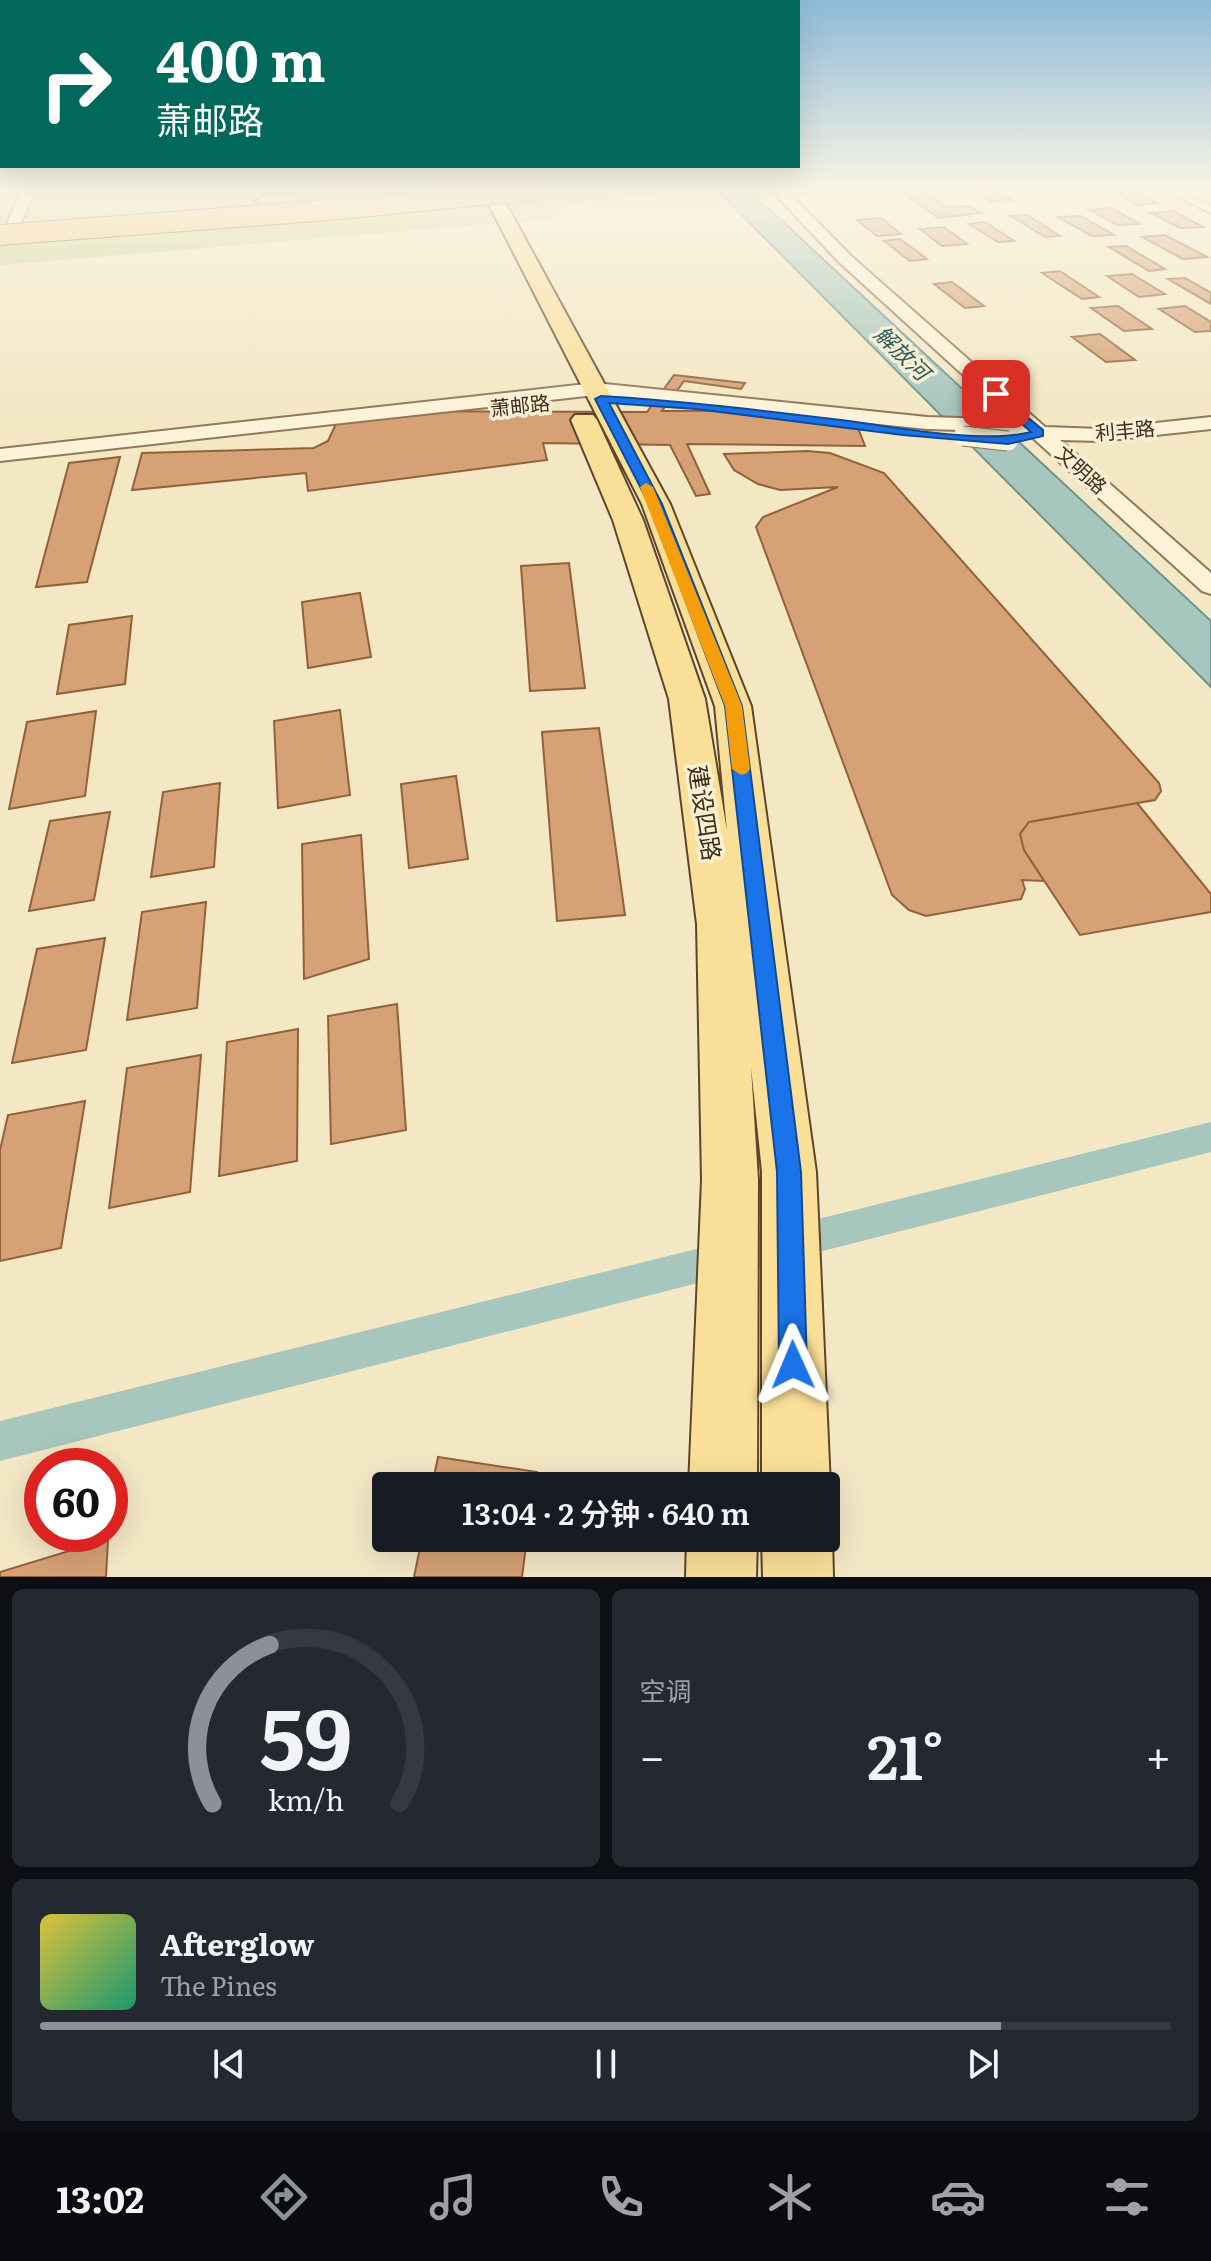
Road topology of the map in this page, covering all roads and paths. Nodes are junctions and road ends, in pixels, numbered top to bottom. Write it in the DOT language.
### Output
graph roads {
  1 [pos="513,263"];
  2 [pos="849,263"];
  3 [pos="586,396"];
  4 [pos="1211,423"];
  5 [pos="1039,433"];
  6 [pos="0,457"];
  7 [pos="1211,586"];
  8 [pos="723,1472"];
  9 [pos="796,1472"];
  10 [pos="722,1552"];
  11 [pos="797,1552"];
  12 [pos="721,1577"];
  13 [pos="798,1577"];
  1 -- 3 [label="main road, 建设四路"];
  2 -- 5 [label="street, 文明路"];
  3 -- 5 [label="street, 萧邮路, bridge"];
  3 -- 6 [label="street, 萧邮路"];
  3 -- 6 [label="street, 萧邮路"];
  3 -- 8 [label="main road, 建设四路"];
  3 -- 9 [label="main road, 建设四路"];
  4 -- 5 [label="street, 利丰路"];
  5 -- 7 [label="street, 文明路"];
  10 -- 12 [label="main road"];
  11 -- 13 [label="main road"];
}
